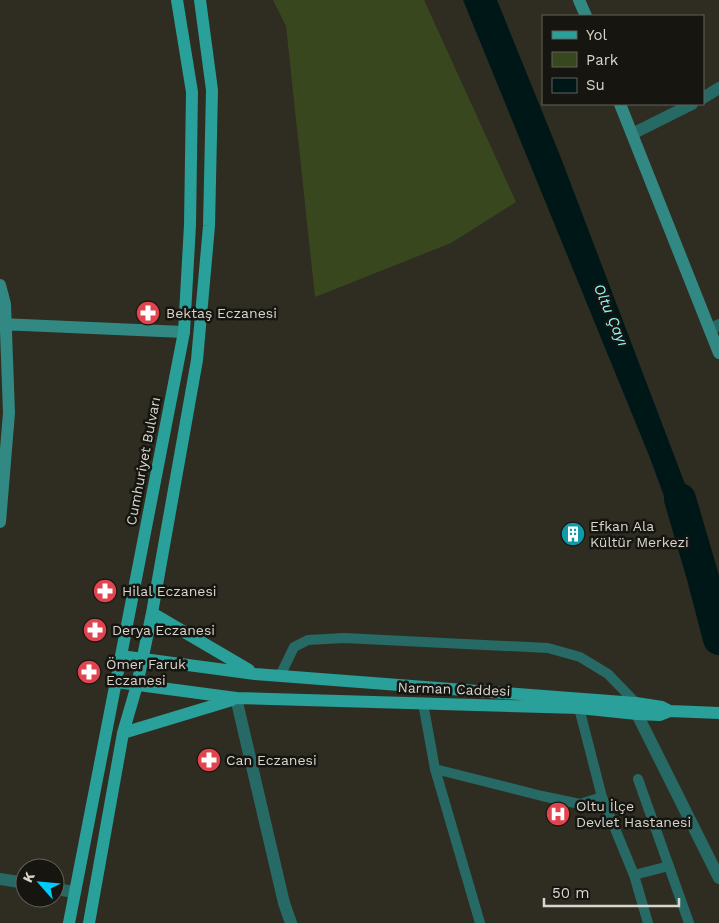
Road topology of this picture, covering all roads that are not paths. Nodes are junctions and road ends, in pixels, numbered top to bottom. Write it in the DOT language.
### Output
graph roads {
  1 [pos="177,0"];
  2 [pos="200,0"];
  3 [pos="579,0"];
  4 [pos="586,15"];
  5 [pos="719,88"];
  6 [pos="704,97"];
  7 [pos="620,105"];
  8 [pos="690,105"];
  9 [pos="632,134"];
  10 [pos="0,285"];
  11 [pos="3,324"];
  12 [pos="715,328"];
  13 [pos="184,332"];
  14 [pos="719,352"];
  15 [pos="0,522"];
  16 [pos="152,613"];
  17 [pos="121,656"];
  18 [pos="142,658"];
  19 [pos="255,674"];
  20 [pos="280,676"];
  21 [pos="116,682"];
  22 [pos="137,685"];
  23 [pos="236,698"];
  24 [pos="423,703"];
  25 [pos="578,708"];
  26 [pos="637,709"];
  27 [pos="719,713"];
  28 [pos="123,733"];
  29 [pos="435,769"];
  30 [pos="638,779"];
  31 [pos="602,797"];
  32 [pos="670,866"];
  33 [pos="634,875"];
  34 [pos="719,878"];
  35 [pos="0,879"];
  36 [pos="15,881"];
  37 [pos="65,890"];
  38 [pos="75,892"];
  39 [pos="69,923"];
  40 [pos="89,923"];
  41 [pos="291,923"];
  42 [pos="480,923"];
  43 [pos="648,923"];
  44 [pos="689,923"];
  1 -- 13 [label="main road, Cumhuriyet Bulvarı"];
  2 -- 16 [label="main road"];
  3 -- 4 [label="street"];
  5 -- 6 [label="street"];
  7 -- 9 [label="street"];
  8 -- 9 [label="street"];
  9 -- 12 [label="street"];
  10 -- 11 [label="street"];
  11 -- 13 [label="street"];
  11 -- 15 [label="street"];
  12 -- 14 [label="street"];
  13 -- 17 [label="main road, Cumhuriyet Bulvarı"];
  16 -- 18 [label="main road"];
  16 -- 19 [label="main road, Narman Caddesi"];
  17 -- 18 [label="main road, Narman Caddesi"];
  17 -- 21 [label="main road, Cumhuriyet Bulvarı"];
  18 -- 19 [label="main road, Narman Caddesi"];
  18 -- 22 [label="main road"];
  19 -- 20 [label="main road, Narman Caddesi"];
  20 -- 26 [label="main road, Narman Caddesi"];
  20 -- 26 [label="lane"];
  21 -- 22 [label="main road, Narman Caddesi"];
  21 -- 38 [label="main road, Cumhuriyet Bulvarı"];
  22 -- 23 [label="main road, Narman Caddesi"];
  22 -- 28 [label="main road"];
  23 -- 24 [label="main road, Narman Caddesi"];
  23 -- 28 [label="main road, Narman Caddesi"];
  23 -- 41 [label="street"];
  24 -- 25 [label="main road, Narman Caddesi"];
  24 -- 29 [label="lane"];
  25 -- 26 [label="main road, Narman Caddesi"];
  25 -- 31 [label="lane"];
  26 -- 27 [label="main road, Narman Caddesi"];
  26 -- 34 [label="street"];
  28 -- 40 [label="main road"];
  29 -- 31 [label="lane"];
  29 -- 42 [label="lane"];
  30 -- 32 [label="lane"];
  31 -- 33 [label="lane"];
  32 -- 33 [label="lane"];
  32 -- 44 [label="lane"];
  33 -- 43 [label="lane"];
  35 -- 36 [label="street"];
  37 -- 38 [label="street"];
  38 -- 39 [label="main road, Cumhuriyet Bulvarı"];
}
